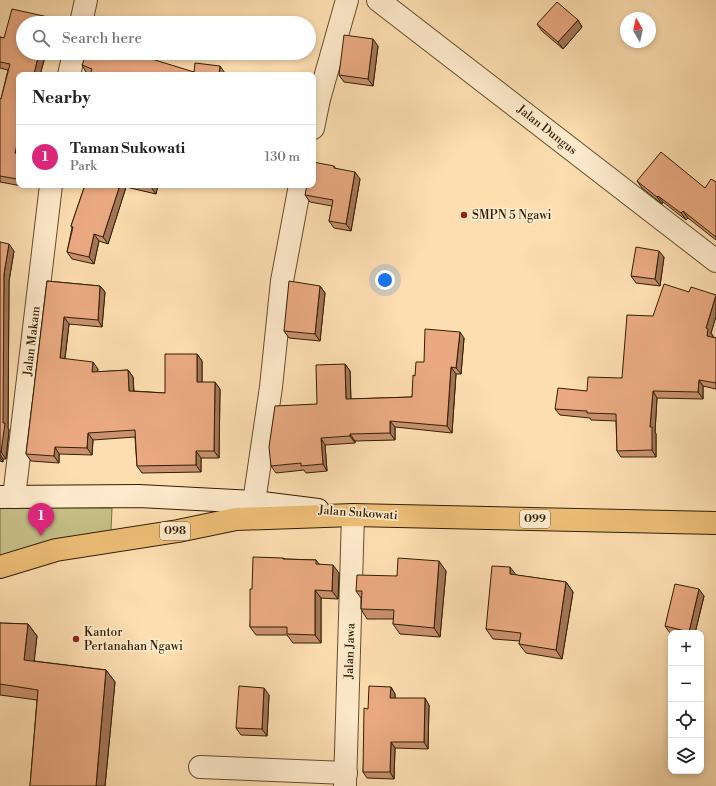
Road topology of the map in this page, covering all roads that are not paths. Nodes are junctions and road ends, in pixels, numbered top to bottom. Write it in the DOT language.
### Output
graph roads {
  1 [pos="86,0"];
  2 [pos="347,0"];
  3 [pos="378,0"];
  4 [pos="83,16"];
  5 [pos="72,60"];
  6 [pos="70,72"];
  7 [pos="316,114"];
  8 [pos="50,188"];
  9 [pos="299,188"];
  10 [pos="716,261"];
  11 [pos="7,497"];
  12 [pos="254,502"];
  13 [pos="353,515"];
  14 [pos="716,523"];
  15 [pos="0,567"];
  16 [pos="200,767"];
  17 [pos="346,779"];
  1 -- 4 [label="street"];
  2 -- 7 [label="street"];
  3 -- 10 [label="street, Jalan Dungus"];
  5 -- 6 [label="street"];
  8 -- 11 [label="street, Jalan Makam"];
  9 -- 12 [label="street"];
  11 -- 12 [label="street, Jalan Sukowati / 099"];
  12 -- 13 [label="street, Jalan Sukowati / 099"];
  13 -- 14 [label="main road, Jalan Sukowati / 099"];
  13 -- 15 [label="main road, 098"];
  13 -- 17 [label="street, Jalan Jawa"];
  16 -- 17 [label="street"];
}
